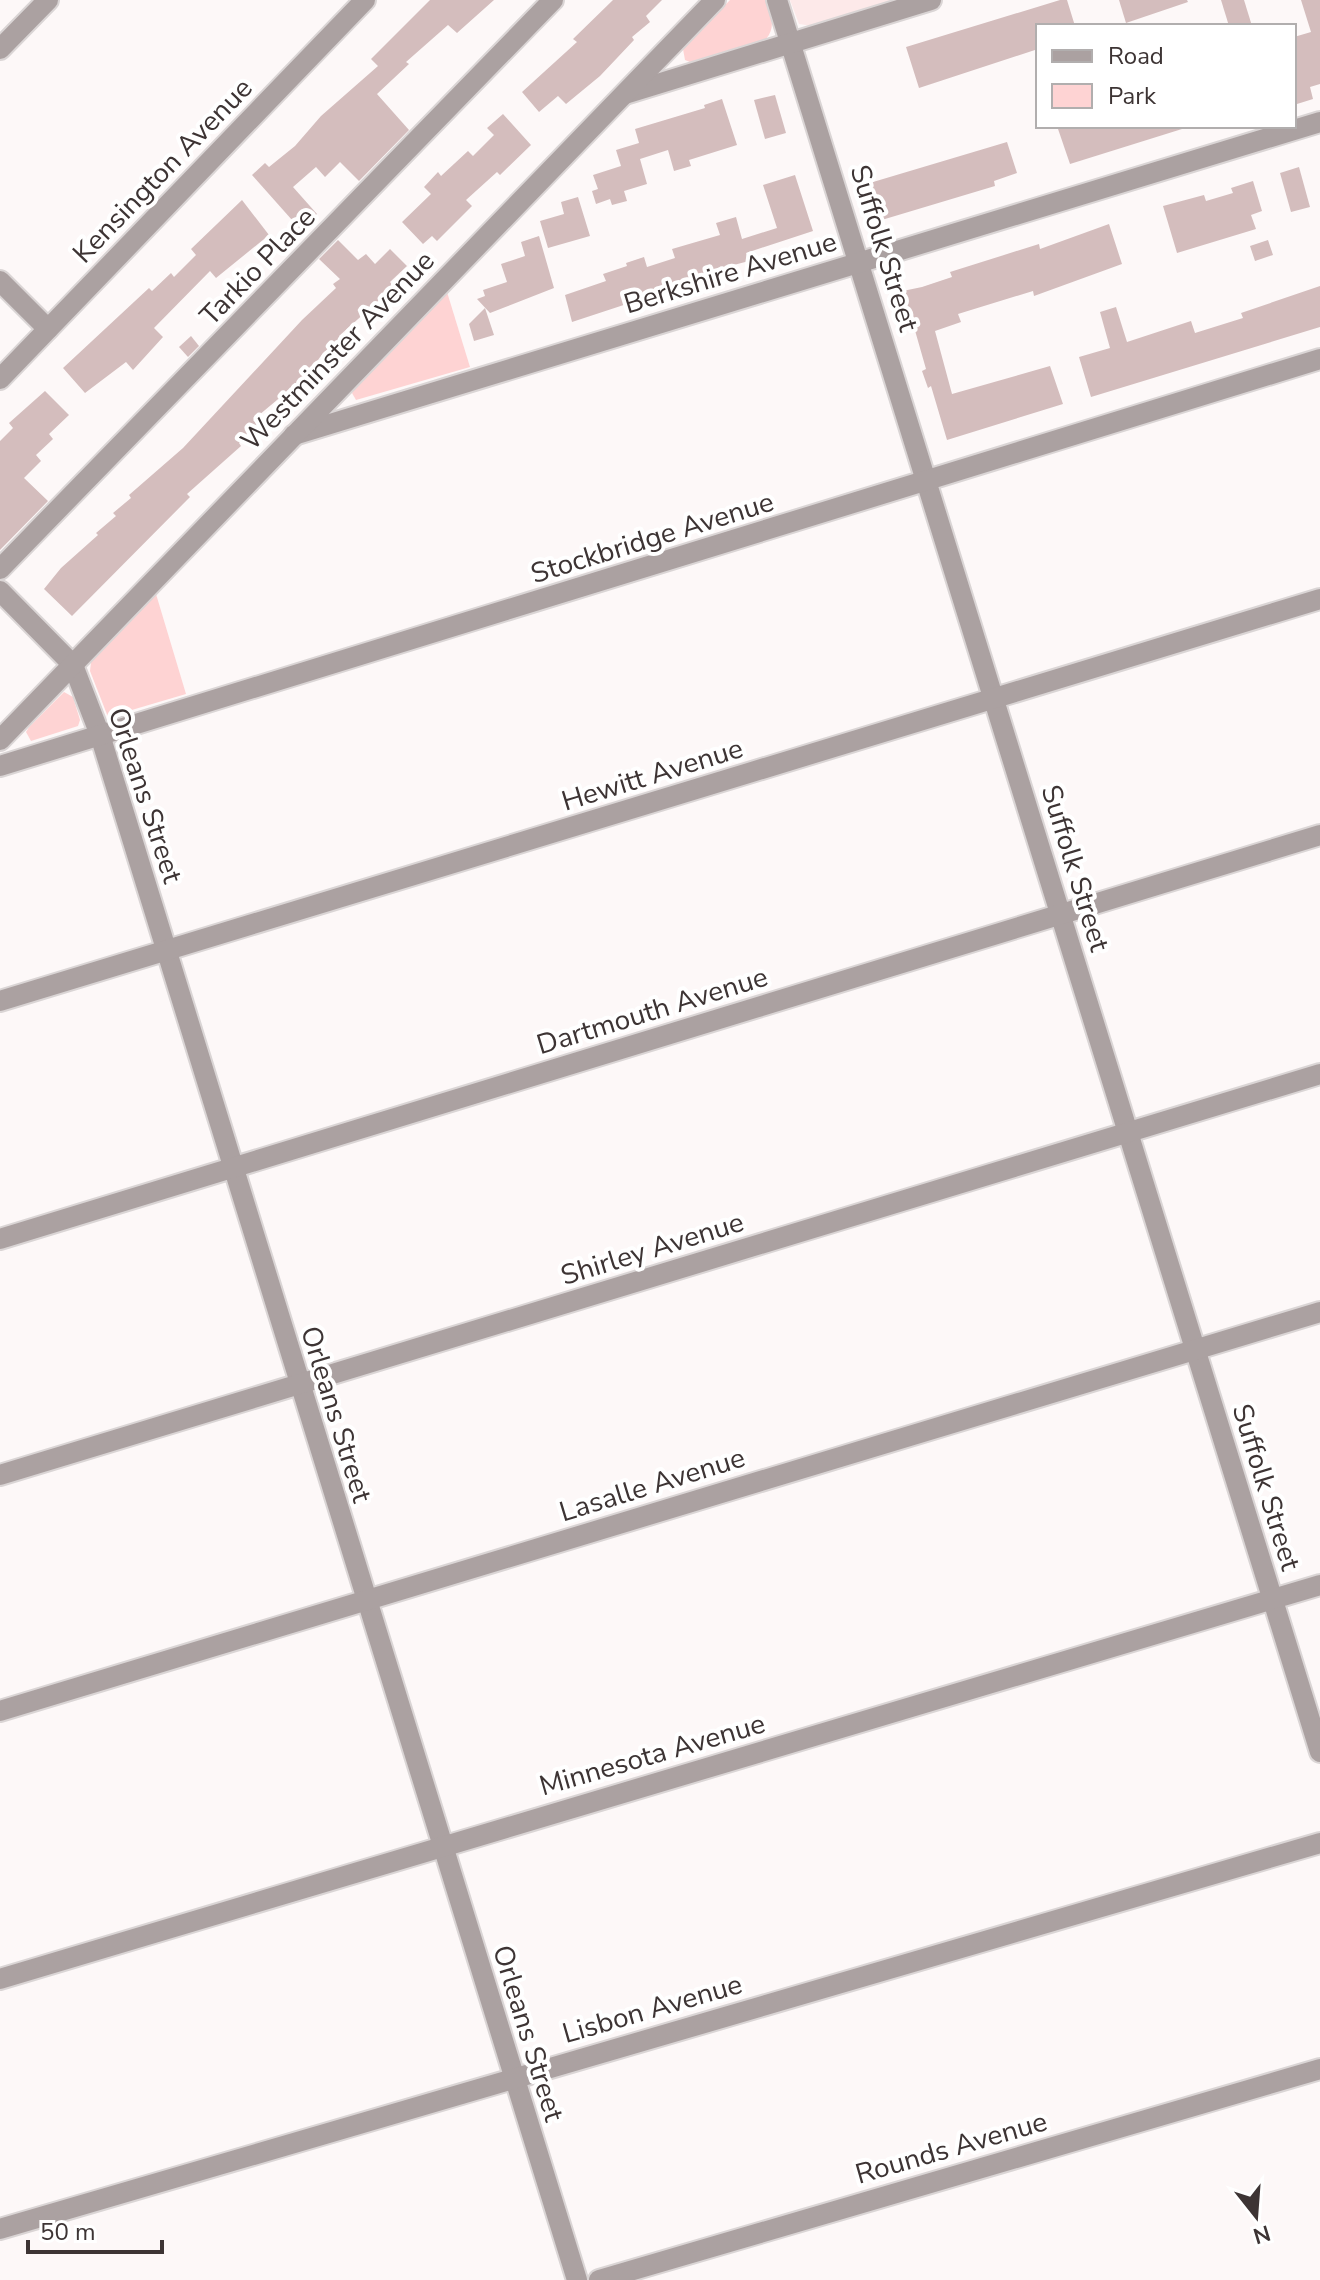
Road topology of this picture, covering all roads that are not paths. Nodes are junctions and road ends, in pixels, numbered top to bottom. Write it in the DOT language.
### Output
graph roads {
  1 [pos="48,0"];
  2 [pos="365,0"];
  3 [pos="553,0"];
  4 [pos="715,0"];
  5 [pos="777,0"];
  6 [pos="931,0"];
  7 [pos="22,27"];
  8 [pos="0,33"];
  9 [pos="791,43"];
  10 [pos="0,49"];
  11 [pos="623,94"];
  12 [pos="1320,122"];
  13 [pos="861,261"];
  14 [pos="0,281"];
  15 [pos="48,329"];
  16 [pos="1320,359"];
  17 [pos="0,379"];
  18 [pos="294,435"];
  19 [pos="928,481"];
  20 [pos="0,569"];
  21 [pos="0,591"];
  22 [pos="1320,599"];
  23 [pos="73,665"];
  24 [pos="995,700"];
  25 [pos="100,735"];
  26 [pos="0,740"];
  27 [pos="0,766"];
  28 [pos="1320,835"];
  29 [pos="1061,914"];
  30 [pos="166,951"];
  31 [pos="0,1001"];
  32 [pos="1320,1074"];
  33 [pos="1129,1133"];
  34 [pos="233,1169"];
  35 [pos="0,1239"];
  36 [pos="1320,1312"];
  37 [pos="1195,1349"];
  38 [pos="298,1384"];
  39 [pos="0,1475"];
  40 [pos="1320,1585"];
  41 [pos="1273,1599"];
  42 [pos="365,1600"];
  43 [pos="0,1711"];
  44 [pos="1320,1752"];
  45 [pos="1320,1843"];
  46 [pos="441,1845"];
  47 [pos="0,1979"];
  48 [pos="1320,2069"];
  49 [pos="514,2078"];
  50 [pos="0,2229"];
  51 [pos="577,2280"];
  52 [pos="599,2280"];
  1 -- 7 [label="street"];
  2 -- 15 [label="street, Kensington Avenue"];
  3 -- 20 [label="street, Tarkio Place"];
  4 -- 11 [label="street, Westminster Avenue"];
  5 -- 9 [label="street, Suffolk Street"];
  6 -- 9 [label="street"];
  7 -- 8 [label="street"];
  7 -- 10 [label="street"];
  9 -- 11 [label="street"];
  9 -- 13 [label="street, Suffolk Street"];
  11 -- 18 [label="street, Westminster Avenue"];
  12 -- 13 [label="street, Berkshire Avenue"];
  13 -- 18 [label="street, Berkshire Avenue"];
  13 -- 19 [label="street, Suffolk Street"];
  14 -- 15 [label="street"];
  15 -- 17 [label="street, Kensington Avenue"];
  16 -- 19 [label="street, Stockbridge Avenue"];
  18 -- 23 [label="street, Westminster Avenue"];
  19 -- 24 [label="street, Suffolk Street"];
  19 -- 25 [label="street, Stockbridge Avenue"];
  21 -- 23 [label="street, Orleans Street"];
  22 -- 24 [label="street, Hewitt Avenue"];
  23 -- 25 [label="street, Orleans Street"];
  23 -- 26 [label="street, Westminster Avenue"];
  24 -- 29 [label="street, Suffolk Street"];
  24 -- 30 [label="street, Hewitt Avenue"];
  25 -- 27 [label="street, Stockbridge Avenue"];
  25 -- 30 [label="street, Orleans Street"];
  28 -- 29 [label="street, Dartmouth Avenue"];
  29 -- 33 [label="street, Suffolk Street"];
  29 -- 34 [label="street, Dartmouth Avenue"];
  30 -- 31 [label="street, Hewitt Avenue"];
  30 -- 34 [label="street, Orleans Street"];
  32 -- 33 [label="street, Shirley Avenue"];
  33 -- 37 [label="street, Suffolk Street"];
  33 -- 38 [label="street, Shirley Avenue"];
  34 -- 35 [label="street, Dartmouth Avenue"];
  34 -- 38 [label="street, Orleans Street"];
  36 -- 37 [label="street, Lasalle Avenue"];
  37 -- 41 [label="street, Suffolk Street"];
  37 -- 42 [label="street, Lasalle Avenue"];
  38 -- 39 [label="street, Shirley Avenue"];
  38 -- 42 [label="street, Orleans Street"];
  40 -- 41 [label="street, Minnesota Avenue"];
  41 -- 44 [label="street, Suffolk Street"];
  41 -- 46 [label="street, Minnesota Avenue"];
  42 -- 43 [label="street, Lasalle Avenue"];
  42 -- 46 [label="street, Orleans Street"];
  45 -- 49 [label="street, Lisbon Avenue"];
  46 -- 47 [label="street, Minnesota Avenue"];
  46 -- 49 [label="street, Orleans Street"];
  48 -- 52 [label="street, Rounds Avenue"];
  49 -- 50 [label="street, Lisbon Avenue"];
  49 -- 51 [label="street, Orleans Street"];
}
